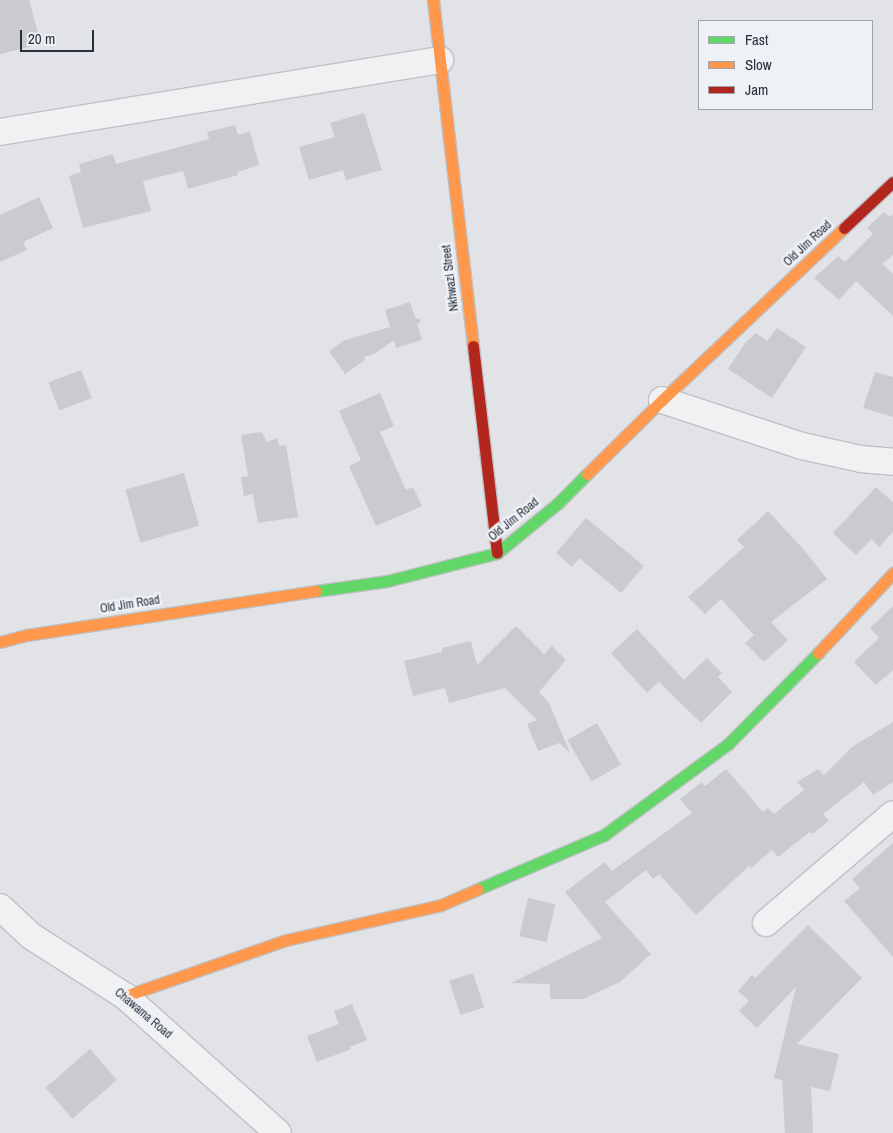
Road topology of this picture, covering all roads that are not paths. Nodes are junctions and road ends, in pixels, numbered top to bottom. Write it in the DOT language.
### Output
graph roads {
  1 [pos="433,0"];
  2 [pos="440,60"];
  3 [pos="0,132"];
  4 [pos="893,182"];
  5 [pos="662,400"];
  6 [pos="893,462"];
  7 [pos="497,553"];
  8 [pos="893,573"];
  9 [pos="0,642"];
  10 [pos="893,814"];
  11 [pos="0,907"];
  12 [pos="766,923"];
  13 [pos="125,996"];
  14 [pos="278,1133"];
  1 -- 2 [label="street, Nkhwazi Street"];
  2 -- 3 [label="street"];
  2 -- 7 [label="street, Nkhwazi Street"];
  4 -- 5 [label="street, Old Jim Road"];
  5 -- 6 [label="street"];
  5 -- 7 [label="street, Old Jim Road"];
  7 -- 9 [label="street, Old Jim Road"];
  8 -- 13 [label="street"];
  10 -- 12 [label="street"];
  11 -- 13 [label="street, Chawama Road"];
  13 -- 14 [label="street, Chawama Road"];
}
